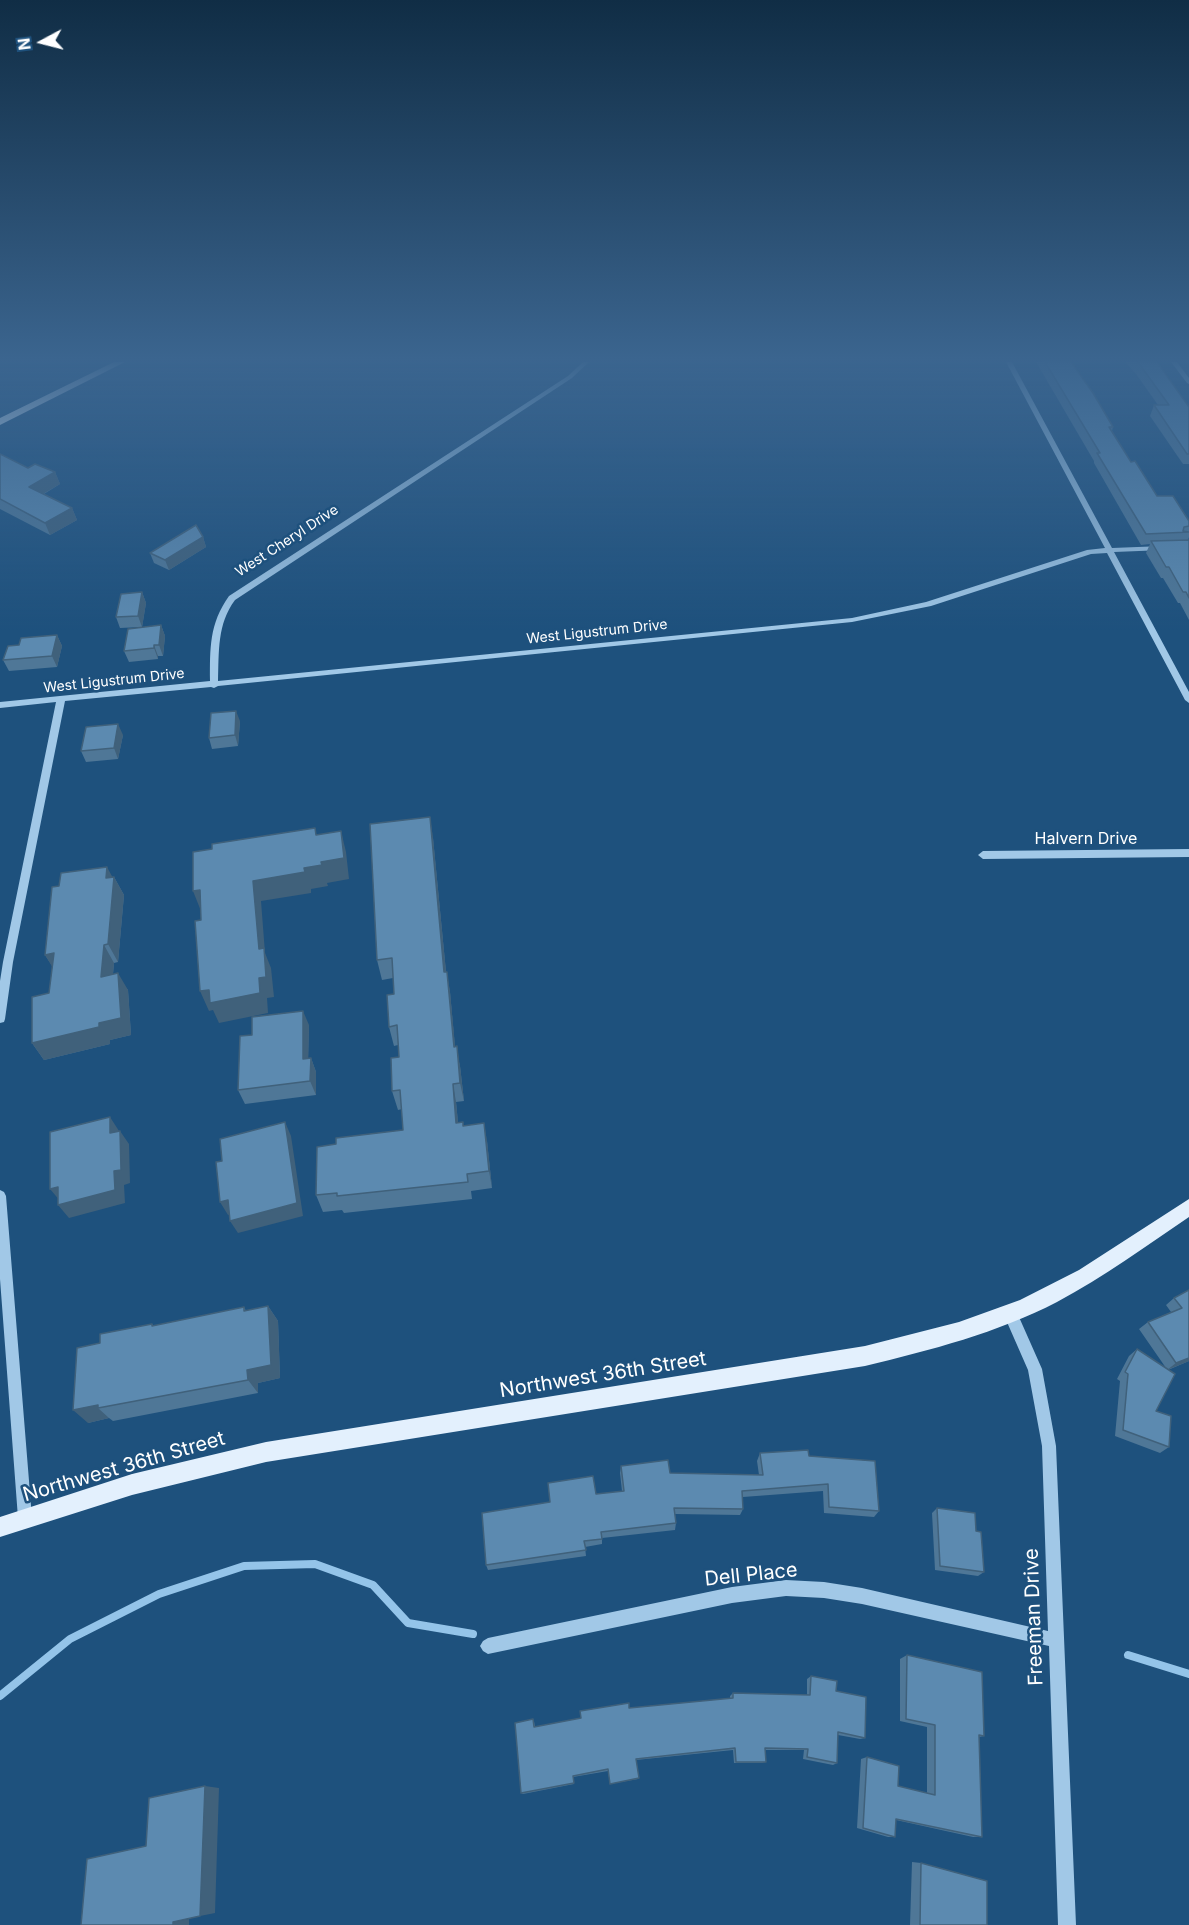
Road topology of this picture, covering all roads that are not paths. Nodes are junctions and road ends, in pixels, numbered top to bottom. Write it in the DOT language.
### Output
graph roads {
  1 [pos="455,452"];
  2 [pos="1057,452"];
  3 [pos="1189,547"];
  4 [pos="1109,549"];
  5 [pos="214,685"];
  6 [pos="61,700"];
  7 [pos="1189,700"];
  8 [pos="0,705"];
  9 [pos="1189,853"];
  10 [pos="982,855"];
  11 [pos="0,1019"];
  12 [pos="0,1196"];
  13 [pos="1189,1207"];
  14 [pos="1010,1313"];
  15 [pos="25,1518"];
  16 [pos="0,1527"];
  17 [pos="1055,1640"];
  18 [pos="488,1646"];
  19 [pos="1068,1925"];
  1 -- 5 [label="street, West Cheryl Drive"];
  2 -- 4 [label="street"];
  3 -- 4 [label="street, West Ligustrum Drive"];
  4 -- 5 [label="street, West Ligustrum Drive"];
  4 -- 7 [label="street"];
  5 -- 6 [label="street, West Ligustrum Drive"];
  6 -- 8 [label="street, West Ligustrum Drive"];
  6 -- 11 [label="street"];
  9 -- 10 [label="street, Halvern Drive"];
  12 -- 15 [label="street"];
  13 -- 14 [label="main road, Northwest 36th Street"];
  14 -- 15 [label="main road, Northwest 36th Street"];
  14 -- 17 [label="street, Freeman Drive"];
  15 -- 16 [label="main road, Northwest 36th Street"];
  17 -- 18 [label="street, Dell Place"];
  17 -- 19 [label="street, Freeman Drive"];
}
